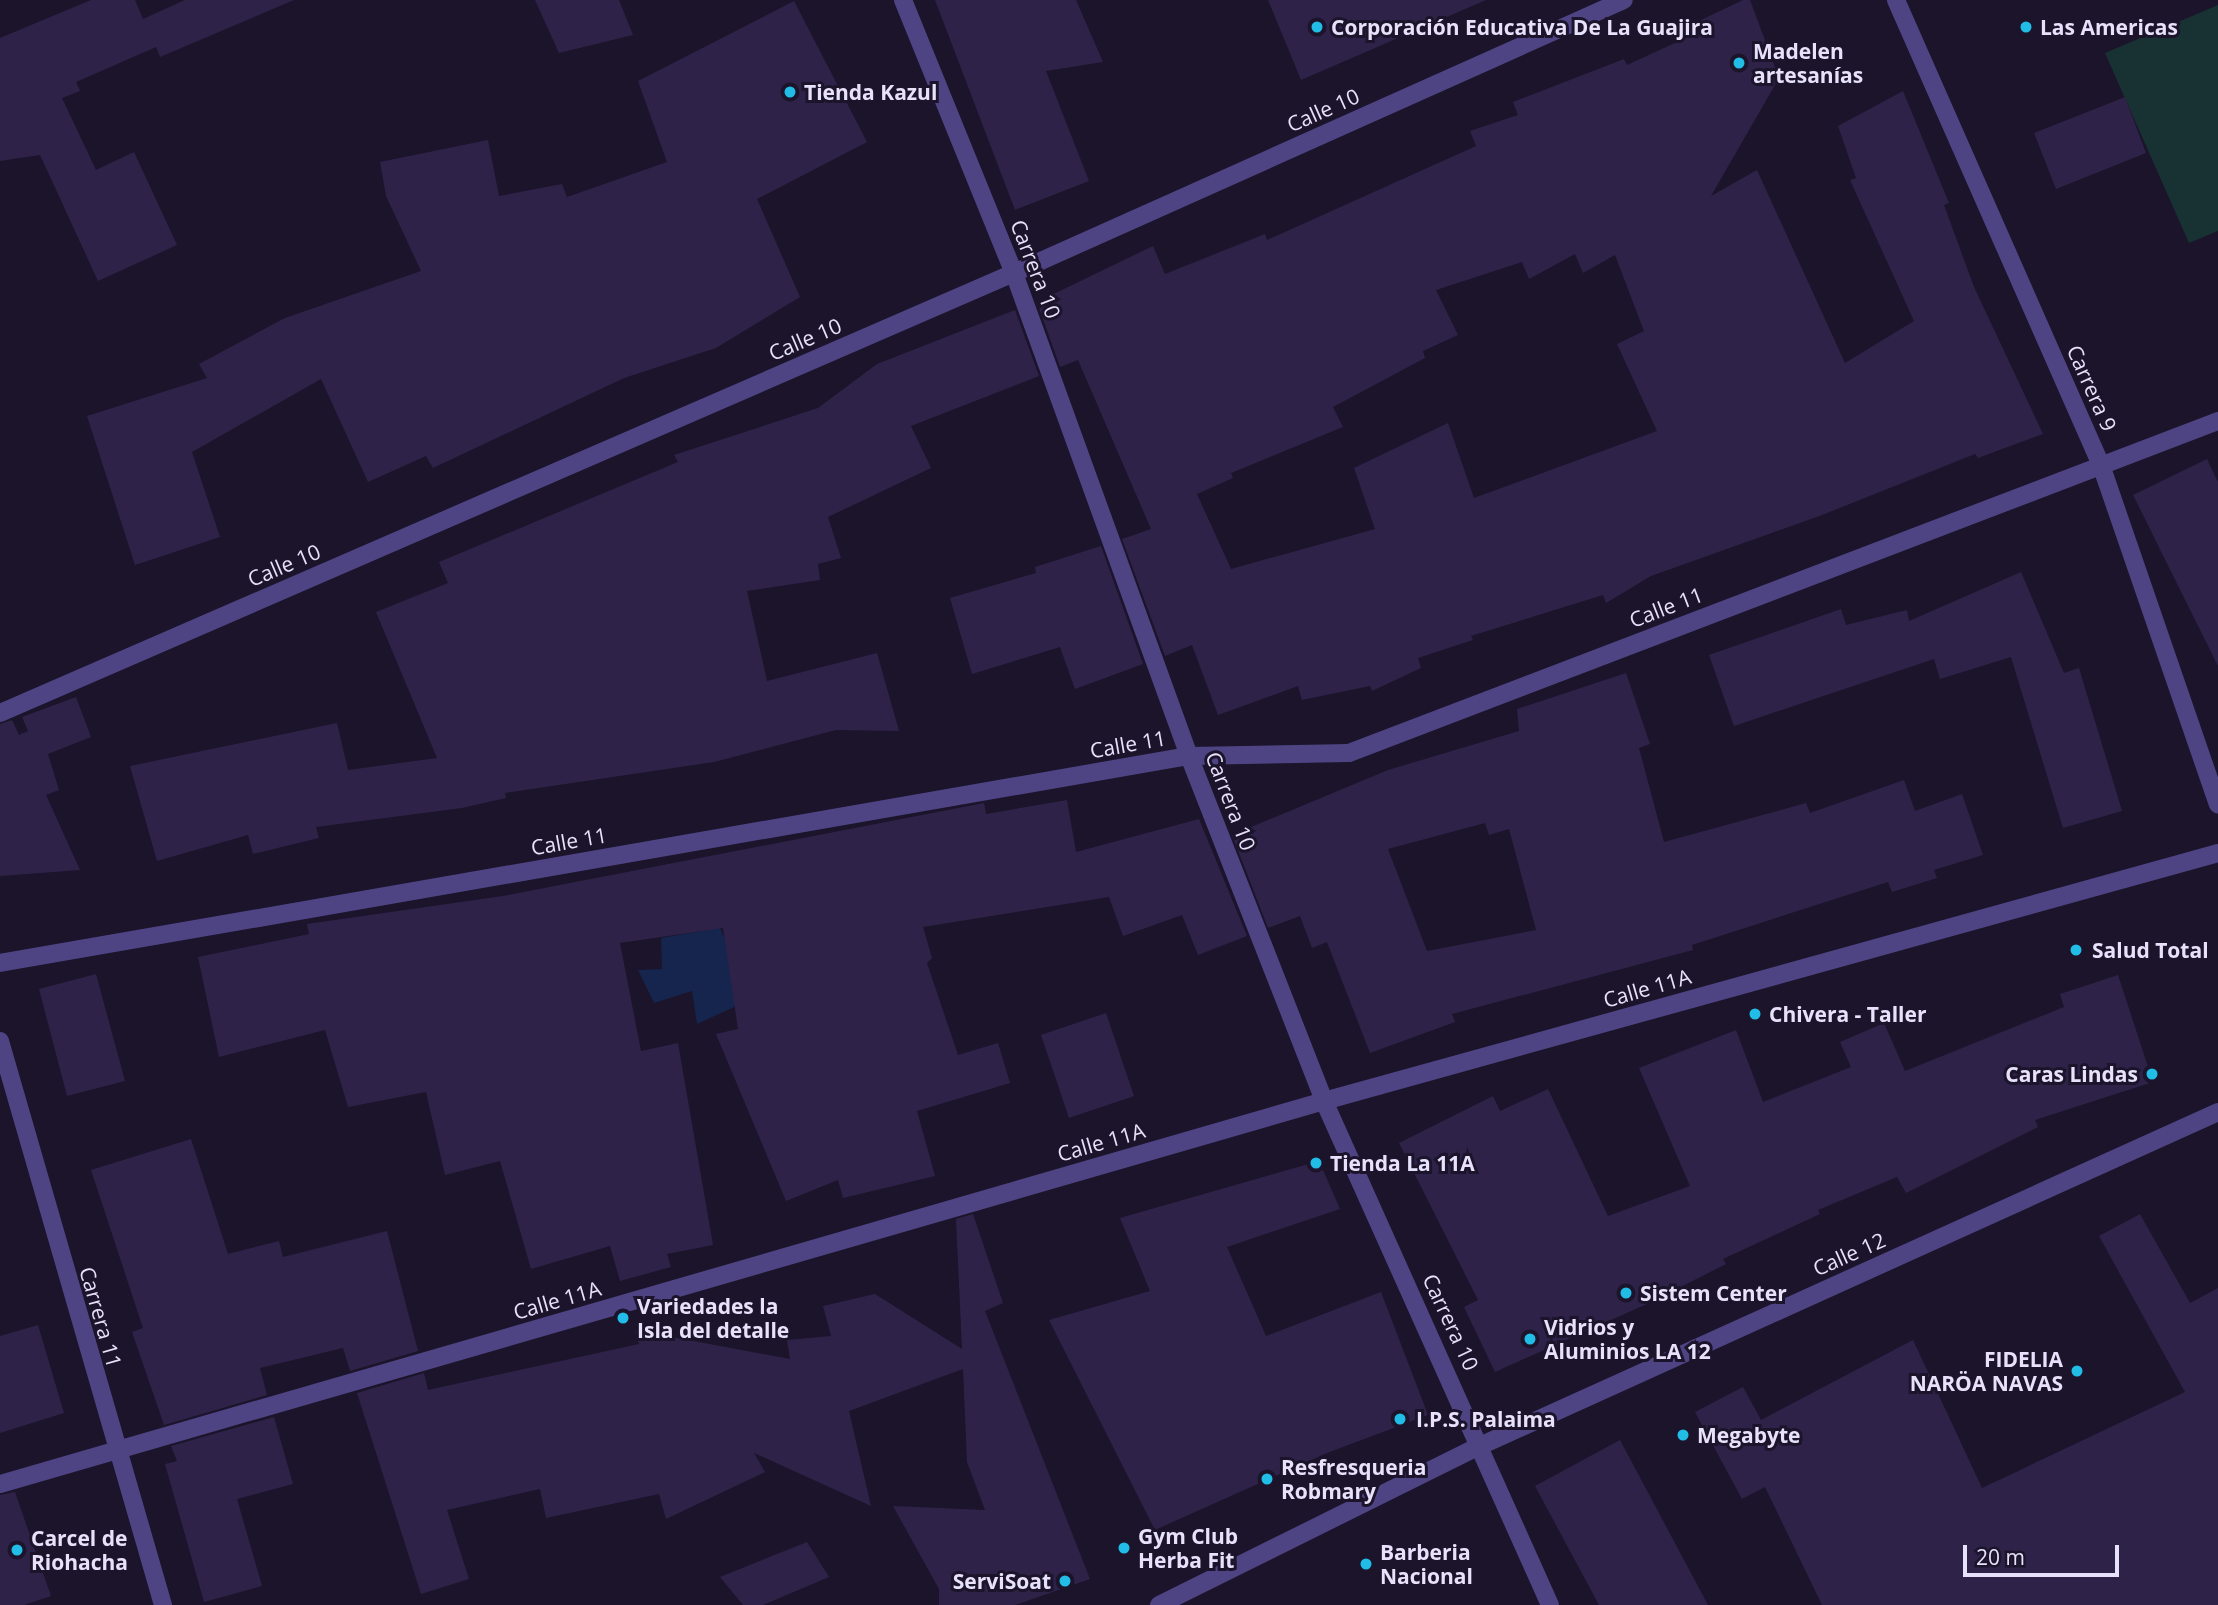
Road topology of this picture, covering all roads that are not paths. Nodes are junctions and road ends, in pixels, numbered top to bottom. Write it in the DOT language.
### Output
graph roads {
  1 [pos="903,0"];
  2 [pos="1624,0"];
  3 [pos="1896,0"];
  4 [pos="1014,273"];
  5 [pos="2218,421"];
  6 [pos="2101,465"];
  7 [pos="0,713"];
  8 [pos="1189,756"];
  9 [pos="2218,804"];
  10 [pos="2218,853"];
  11 [pos="0,964"];
  12 [pos="0,1041"];
  13 [pos="1324,1101"];
  14 [pos="2218,1112"];
  15 [pos="1482,1445"];
  16 [pos="115,1452"];
  17 [pos="0,1484"];
  18 [pos="163,1605"];
  19 [pos="1159,1605"];
  20 [pos="1550,1605"];
  1 -- 4 [label="street, Carrera 10"];
  2 -- 4 [label="street, Calle 10"];
  3 -- 6 [label="street, Carrera 9"];
  4 -- 7 [label="street, Calle 10"];
  4 -- 8 [label="street, Carrera 10"];
  5 -- 6 [label="street, Calle 11"];
  6 -- 8 [label="street, Calle 11"];
  6 -- 9 [label="street, Carrera 9"];
  8 -- 11 [label="street, Calle 11"];
  8 -- 13 [label="street, Carrera 10"];
  10 -- 13 [label="street, Calle 11A"];
  12 -- 16 [label="street, Carrera 11"];
  13 -- 15 [label="street, Carrera 10"];
  13 -- 16 [label="street, Calle 11A"];
  14 -- 15 [label="street, Calle 12"];
  15 -- 19 [label="street, Calle 12"];
  15 -- 20 [label="street, Carrera 10"];
  16 -- 17 [label="street, Calle 11A"];
  16 -- 18 [label="street, Carrera 11"];
}
